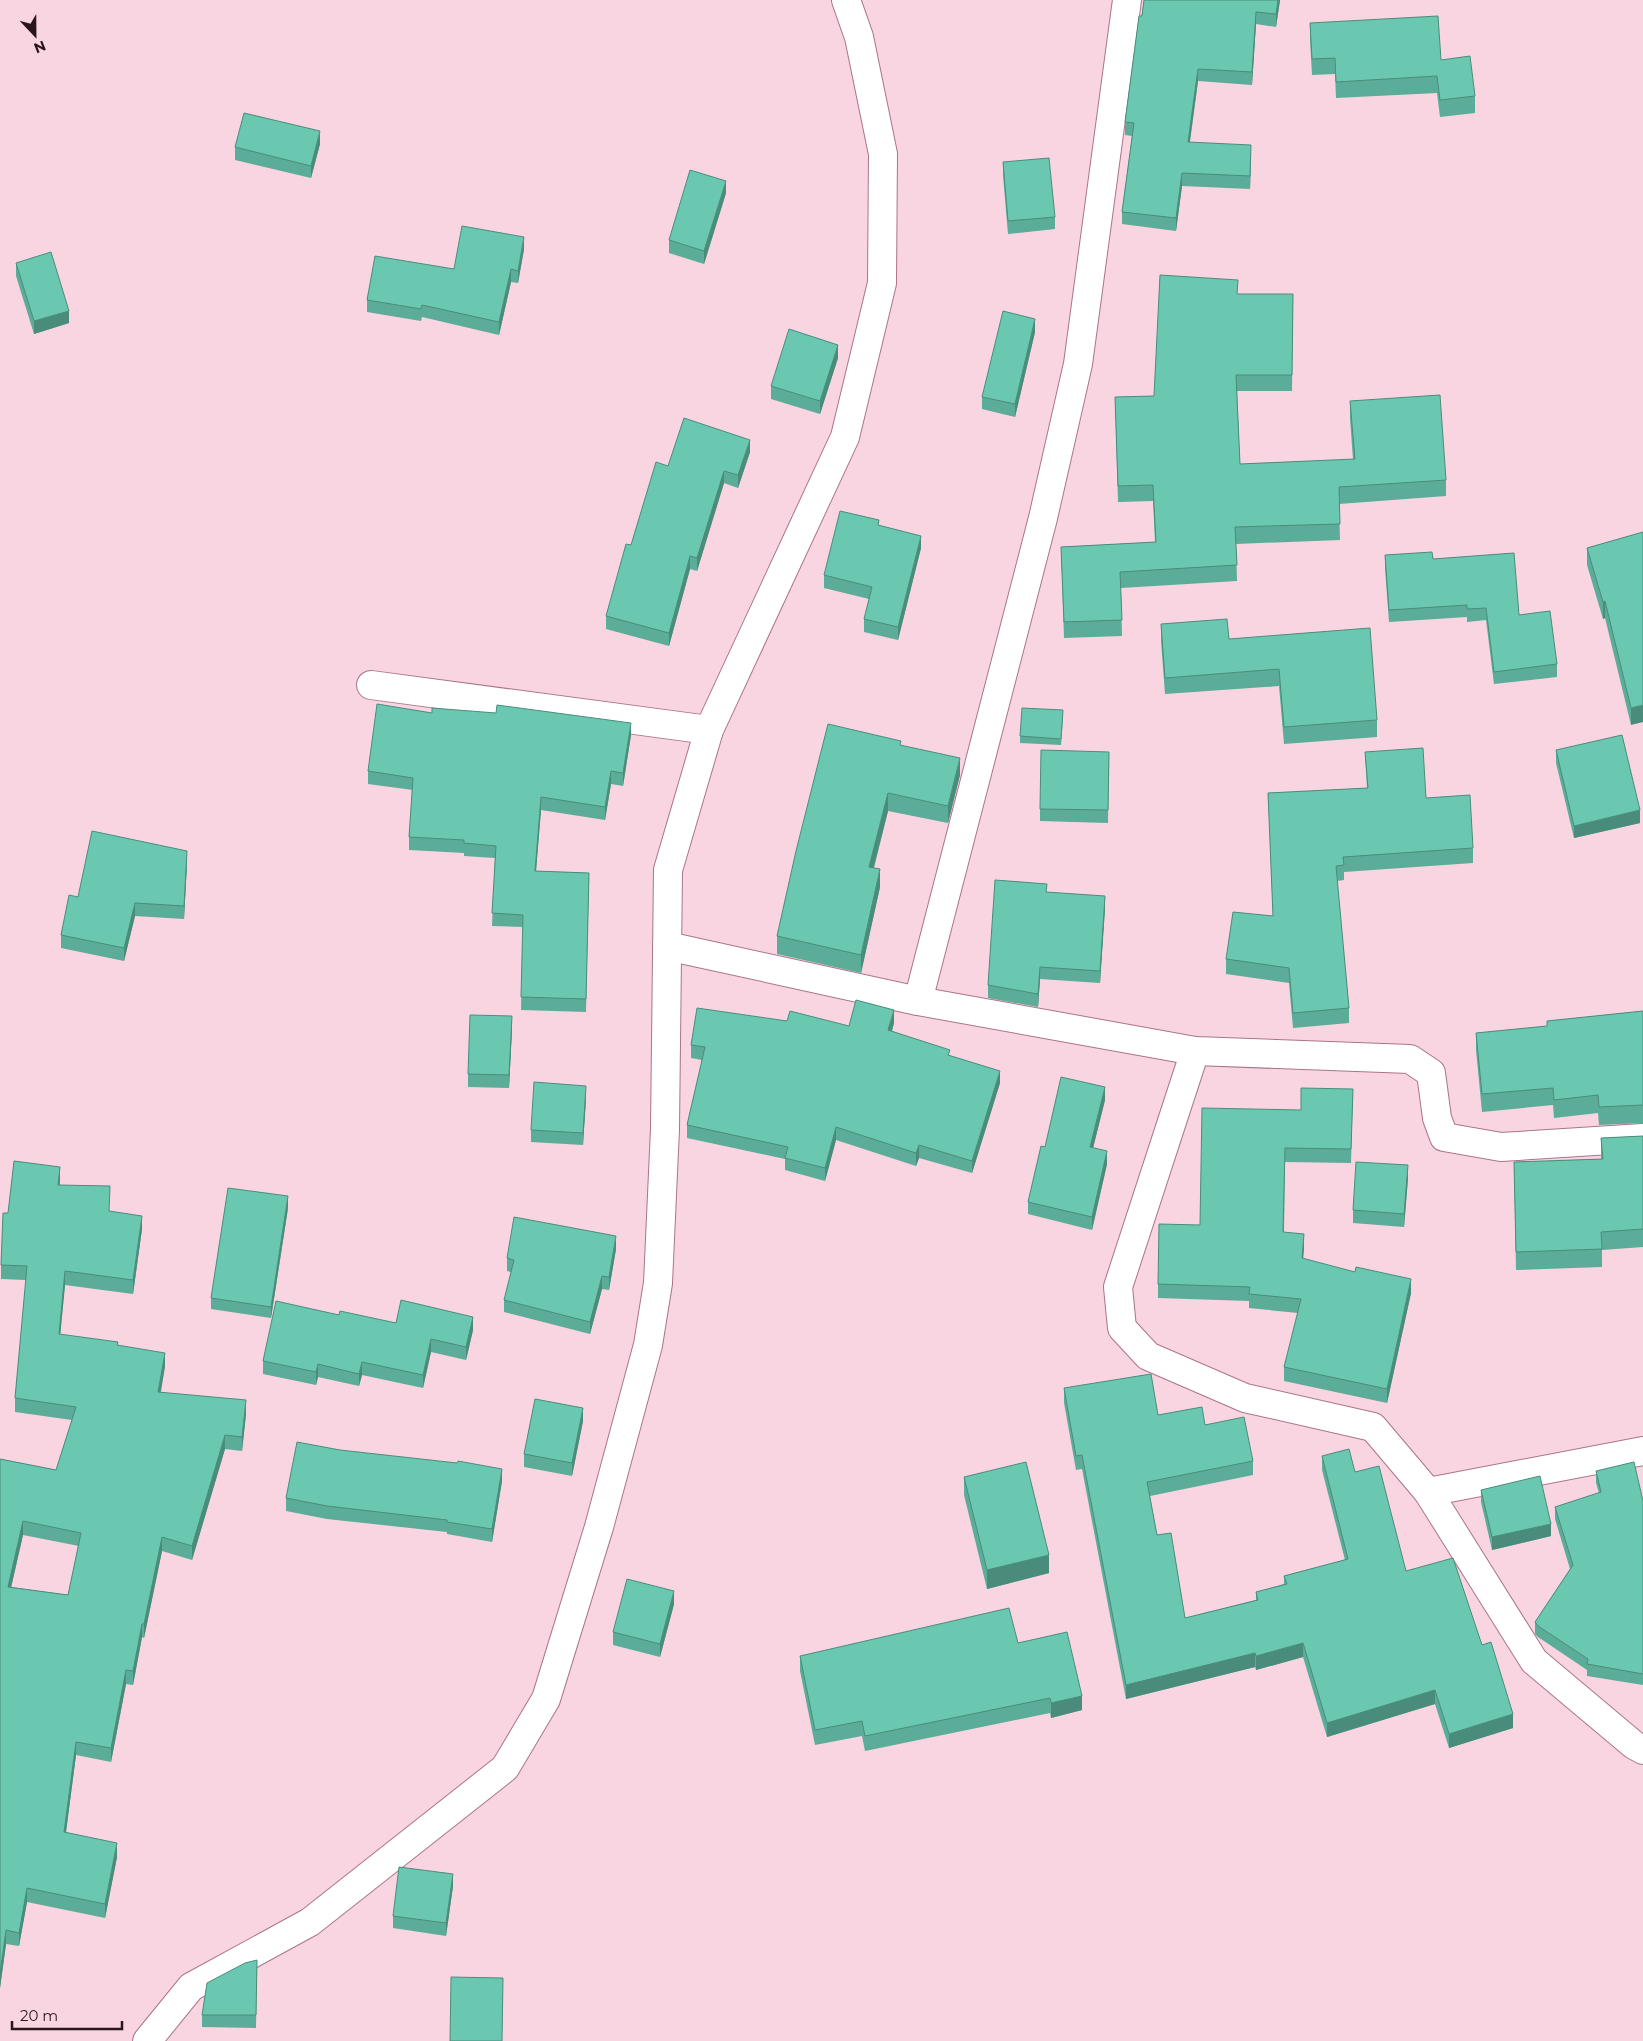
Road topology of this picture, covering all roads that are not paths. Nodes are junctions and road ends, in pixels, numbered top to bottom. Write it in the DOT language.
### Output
graph roads {
  1 [pos="846,0"];
  2 [pos="1127,0"];
  3 [pos="370,685"];
  4 [pos="709,730"];
  5 [pos="667,946"];
  6 [pos="918,1000"];
  7 [pos="1195,1051"];
  8 [pos="1643,1138"];
  9 [pos="1643,1451"];
  10 [pos="1428,1492"];
  11 [pos="1643,1750"];
  12 [pos="147,2041"];
  1 -- 4 [label="street"];
  2 -- 6 [label="street"];
  3 -- 4 [label="street"];
  4 -- 5 [label="street"];
  5 -- 6 [label="street"];
  5 -- 12 [label="street"];
  6 -- 7 [label="street"];
  7 -- 8 [label="street"];
  7 -- 10 [label="street"];
  9 -- 10 [label="street"];
  10 -- 11 [label="street"];
}
